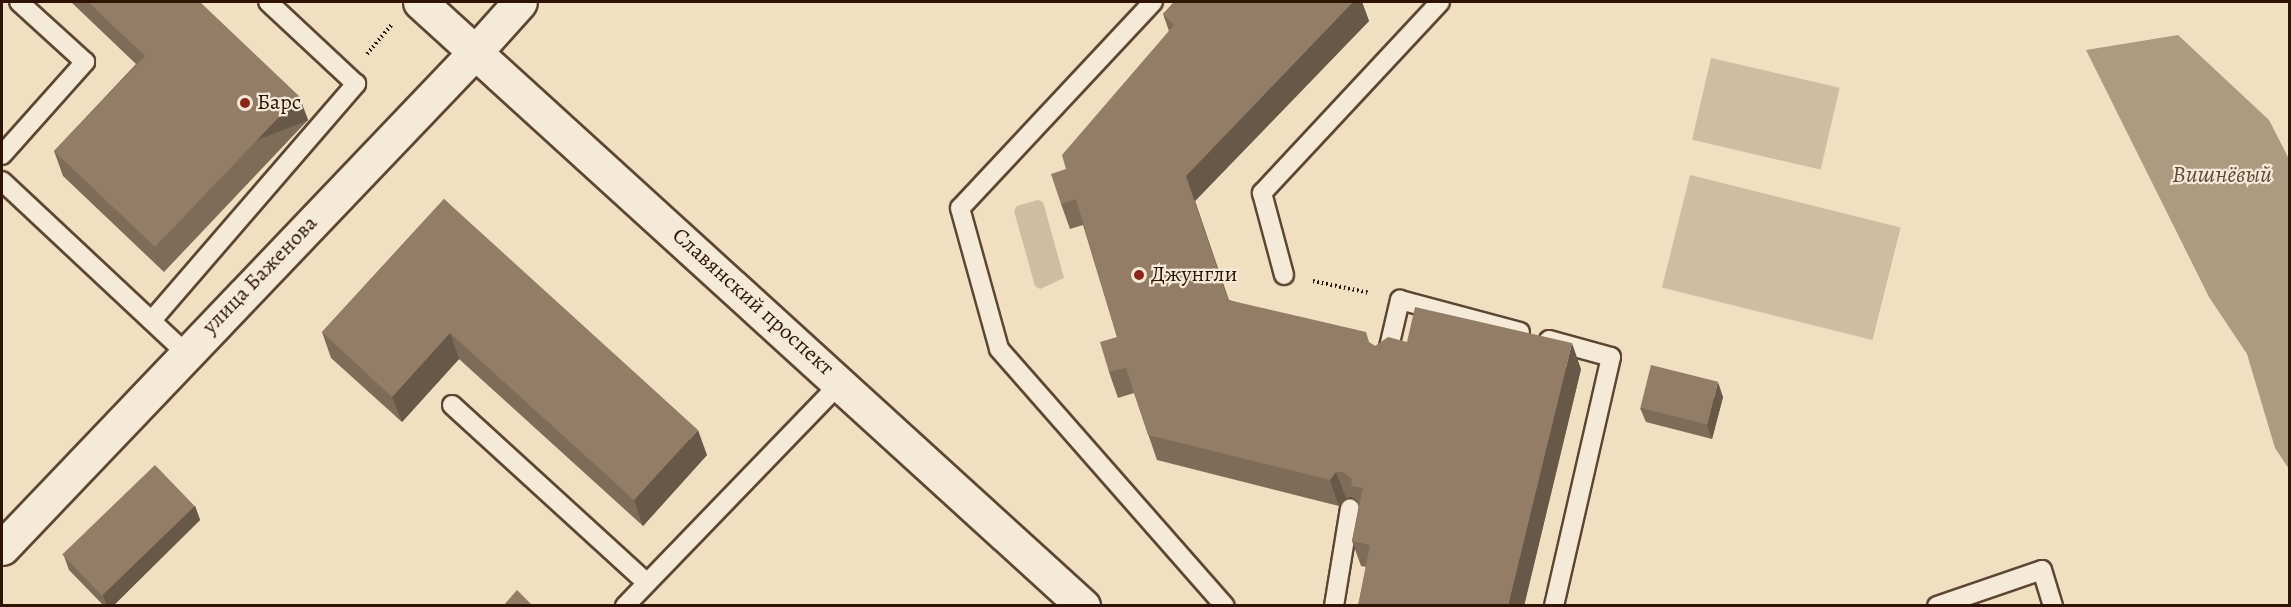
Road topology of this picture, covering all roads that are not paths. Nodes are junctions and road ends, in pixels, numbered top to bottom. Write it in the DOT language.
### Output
graph roads {
  1 [pos="19,2"];
  2 [pos="268,2"];
  3 [pos="420,2"];
  4 [pos="520,2"];
  5 [pos="1153,2"];
  6 [pos="1440,2"];
  7 [pos="477,50"];
  8 [pos="2,155"];
  9 [pos="2,181"];
  10 [pos="1284,275"];
  11 [pos="153,319"];
  12 [pos="185,352"];
  13 [pos="1386,360"];
  14 [pos="841,382"];
  15 [pos="452,405"];
  16 [pos="1350,508"];
  17 [pos="2,549"];
  18 [pos="647,583"];
  19 [pos="625,606"];
  20 [pos="1083,606"];
  21 [pos="1225,606"];
  22 [pos="1335,606"];
  23 [pos="1554,606"];
  24 [pos="1936,606"];
  25 [pos="2053,606"];
  1 -- 8 [label="lane"];
  2 -- 11 [label="lane"];
  3 -- 7 [label="street, Славянский проспект"];
  4 -- 7 [label="street, улица Баженова"];
  5 -- 21 [label="lane"];
  6 -- 10 [label="lane"];
  7 -- 12 [label="street, улица Баженова"];
  7 -- 14 [label="street, Славянский проспект"];
  9 -- 11 [label="lane"];
  11 -- 12 [label="lane"];
  12 -- 17 [label="street, улица Баженова"];
  13 -- 23 [label="lane"];
  14 -- 18 [label="lane"];
  14 -- 20 [label="street, Славянский проспект"];
  15 -- 18 [label="lane"];
  16 -- 22 [label="lane"];
  18 -- 19 [label="lane"];
  24 -- 25 [label="lane"];
}
